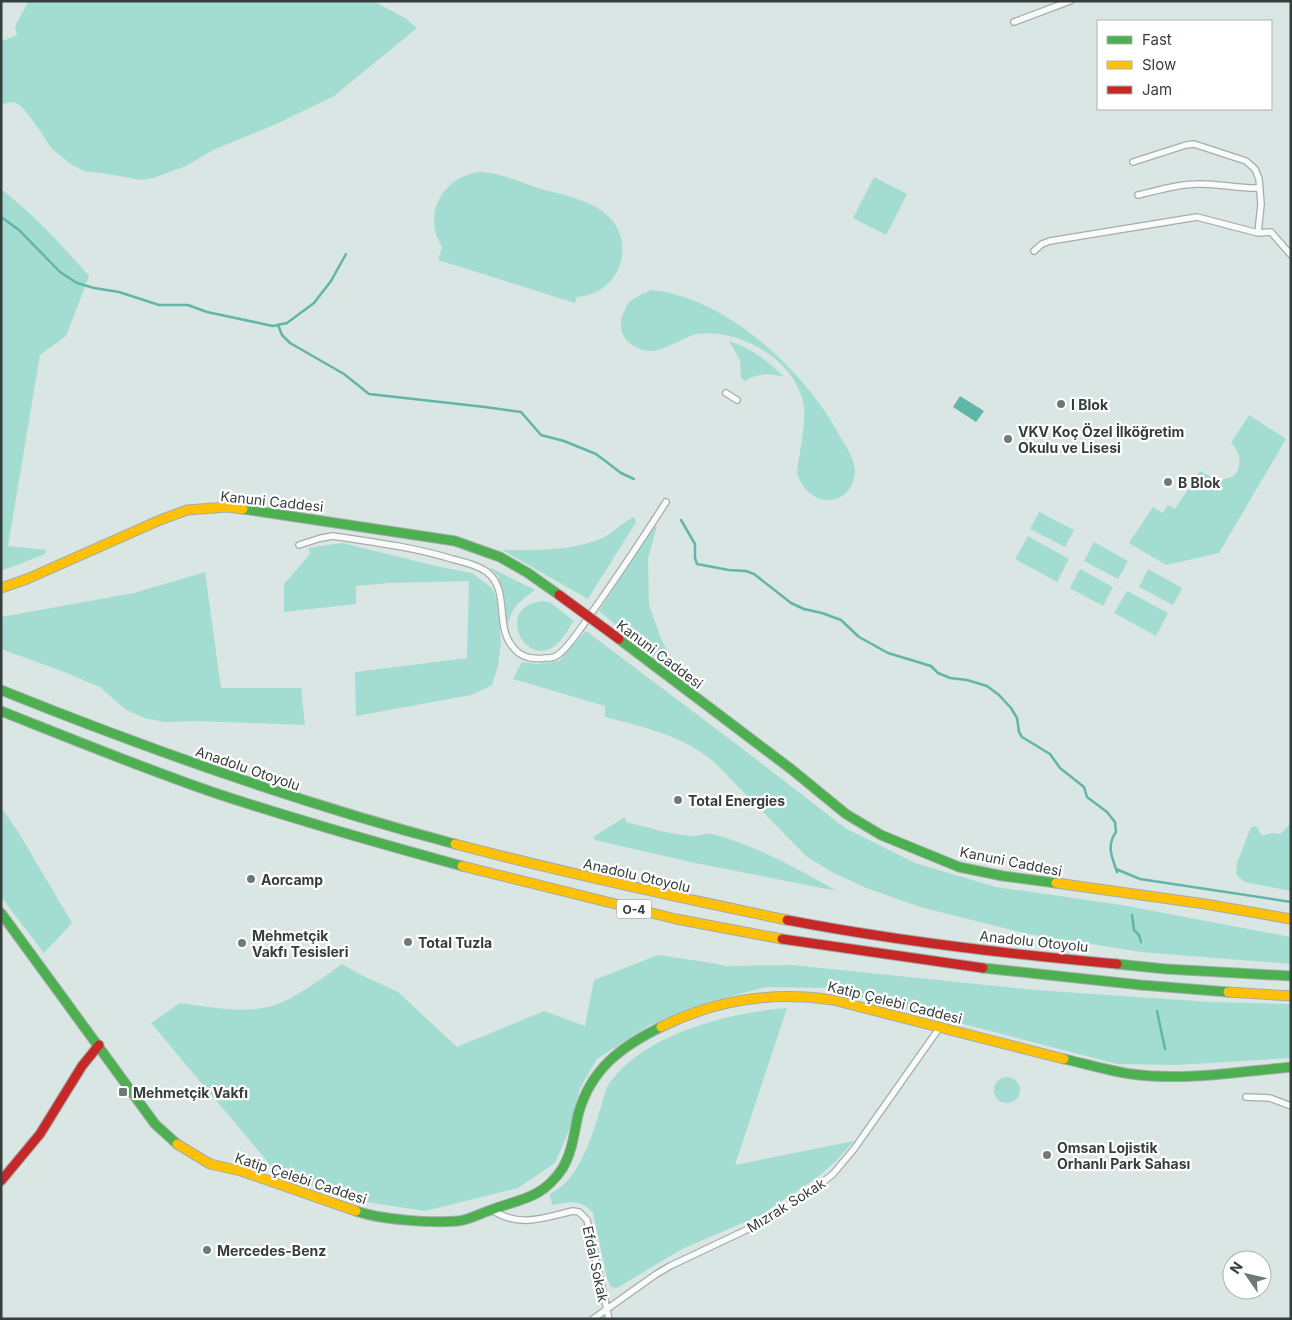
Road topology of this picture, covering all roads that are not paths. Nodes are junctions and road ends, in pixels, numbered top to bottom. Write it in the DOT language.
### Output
graph roads {
  1 [pos="1070,1"];
  2 [pos="1014,22"];
  3 [pos="1132,162"];
  4 [pos="1260,188"];
  5 [pos="1138,195"];
  6 [pos="1258,234"];
  7 [pos="1034,251"];
  8 [pos="1291,255"];
  9 [pos="726,393"];
  10 [pos="737,400"];
  11 [pos="666,502"];
  12 [pos="299,545"];
  13 [pos="1,588"];
  14 [pos="1,690"];
  15 [pos="1,710"];
  16 [pos="1,912"];
  17 [pos="1291,919"];
  18 [pos="1291,976"];
  19 [pos="1291,996"];
  20 [pos="940,1027"];
  21 [pos="99,1045"];
  22 [pos="1291,1067"];
  23 [pos="1246,1097"];
  24 [pos="1291,1106"];
  25 [pos="1,1181"];
  26 [pos="492,1210"];
  27 [pos="606,1309"];
  28 [pos="593,1319"];
  29 [pos="609,1319"];
  1 -- 2 [label="street"];
  3 -- 4 [label="street"];
  4 -- 5 [label="street"];
  4 -- 6 [label="street"];
  6 -- 7 [label="street"];
  6 -- 8 [label="street"];
  9 -- 10 [label="street"];
  11 -- 12 [label="street"];
  13 -- 17 [label="main road, Kanuni Caddesi, bridge"];
  14 -- 18 [label="main road, Anadolu Otoyolu / O-4"];
  15 -- 19 [label="main road, O-4"];
  16 -- 21 [label="main road, Katip Çelebi Caddesi"];
  20 -- 22 [label="main road, Katip Çelebi Caddesi"];
  20 -- 26 [label="main road, Katip Çelebi Caddesi"];
  20 -- 27 [label="street, Mızrak Sokak"];
  21 -- 25 [label="main road"];
  21 -- 26 [label="main road, Katip Çelebi Caddesi"];
  23 -- 24 [label="street"];
  26 -- 27 [label="street, Efdal Sokak"];
  27 -- 28 [label="street, Mızrak Sokak"];
  27 -- 29 [label="street, Efdal Sokak"];
}
